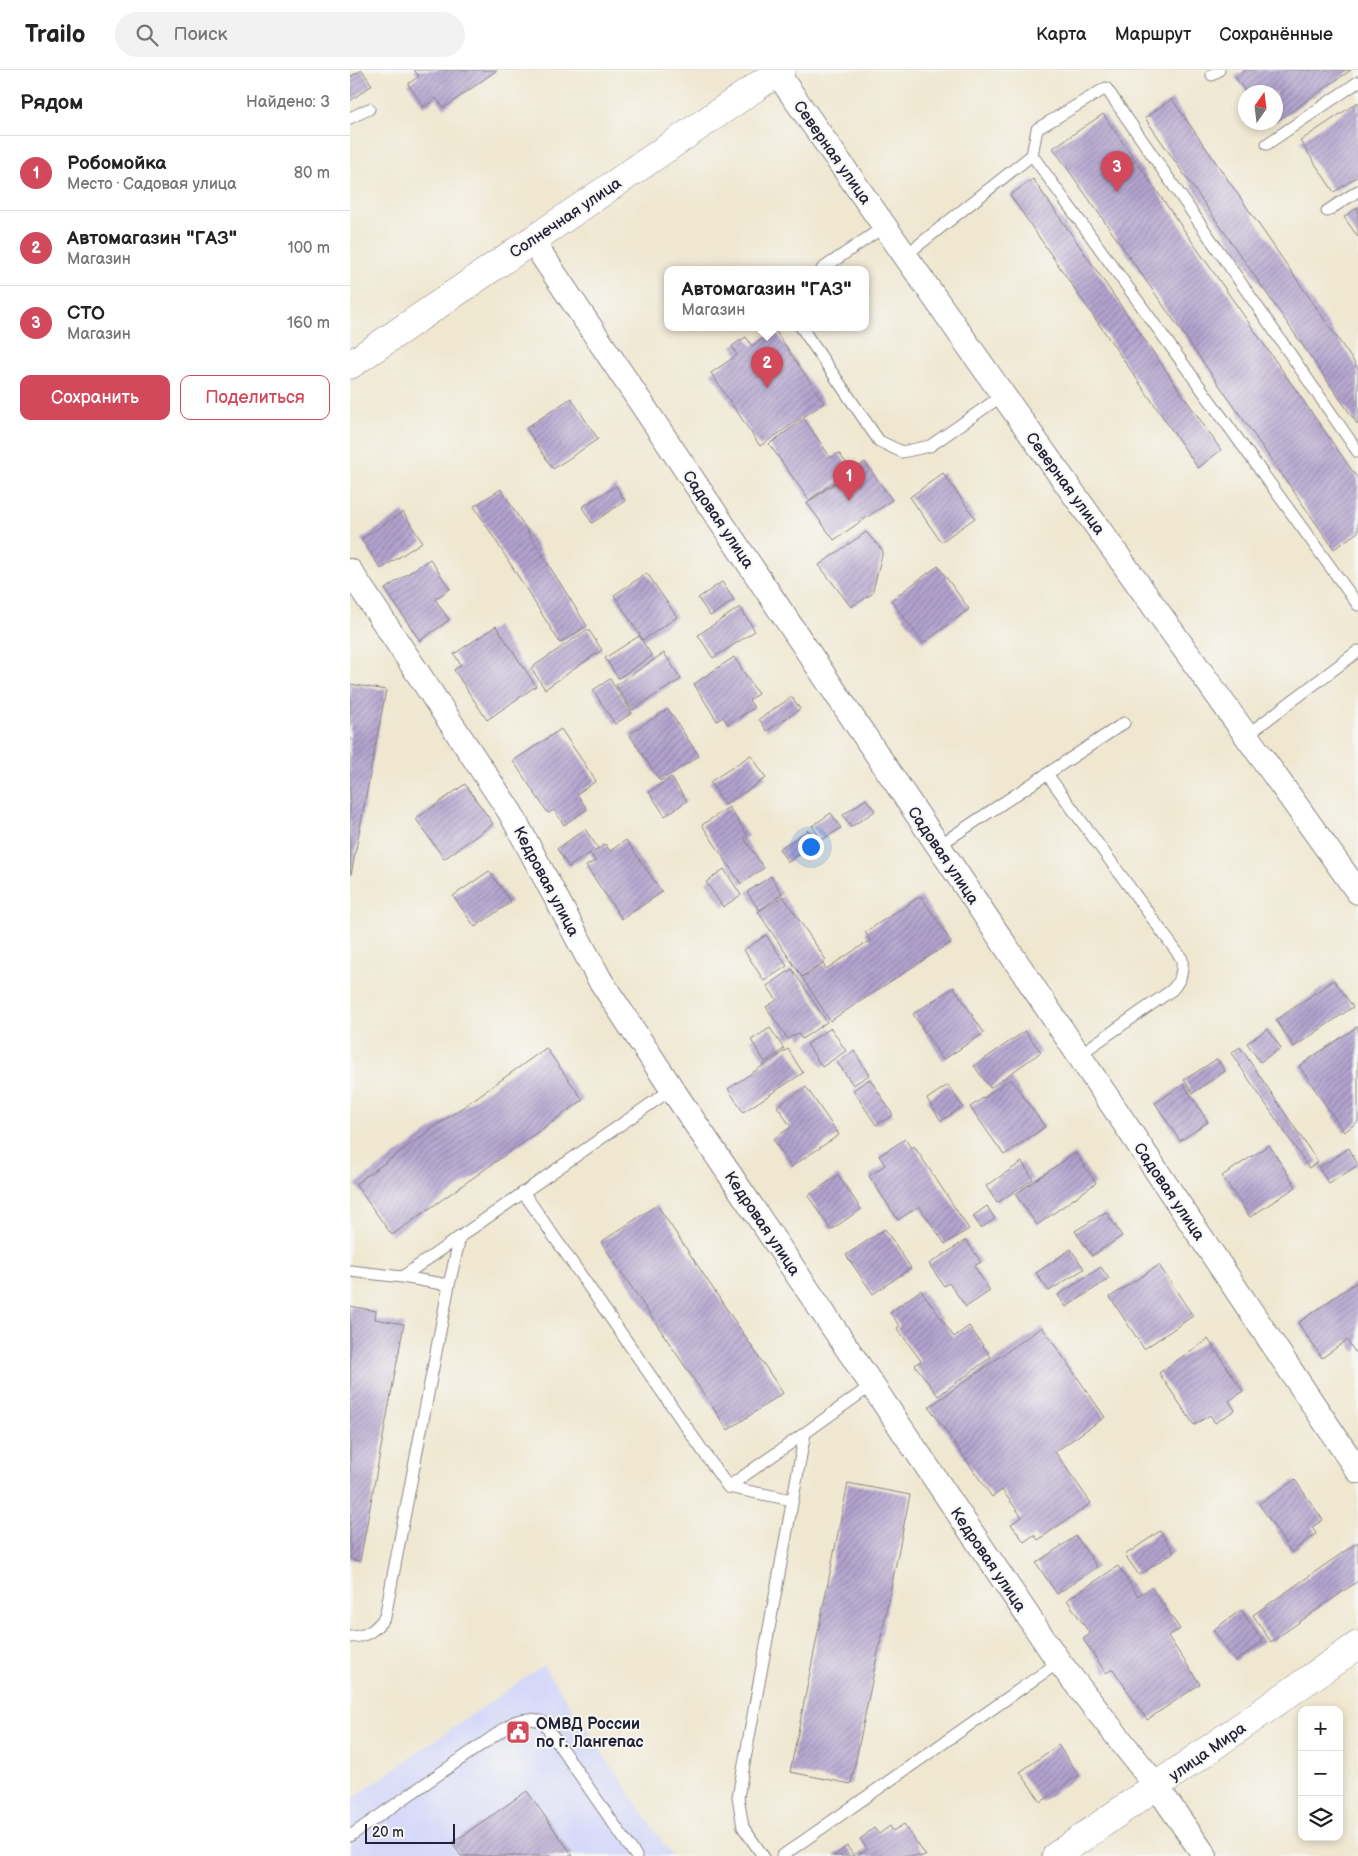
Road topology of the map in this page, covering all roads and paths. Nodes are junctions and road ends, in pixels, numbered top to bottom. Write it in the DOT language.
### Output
graph roads {
  1 [pos="779,71"];
  2 [pos="1358,82"];
  3 [pos="369,109"];
  4 [pos="350,118"];
  5 [pos="1267,144"];
  6 [pos="1032,155"];
  7 [pos="1358,190"];
  8 [pos="1327,212"];
  9 [pos="886,226"];
  10 [pos="531,239"];
  11 [pos="906,255"];
  12 [pos="826,266"];
  13 [pos="804,331"];
  14 [pos="350,365"];
  15 [pos="1003,395"];
  16 [pos="1358,452"];
  17 [pos="350,571"];
  18 [pos="1358,605"];
  19 [pos="1358,652"];
  20 [pos="1124,723"];
  21 [pos="1246,735"];
  22 [pos="1047,774"];
  23 [pos="938,846"];
  24 [pos="1358,892"];
  25 [pos="1079,1055"];
  26 [pos="672,1089"];
  27 [pos="522,1192"];
  28 [pos="460,1238"];
  29 [pos="350,1271"];
  30 [pos="402,1277"];
  31 [pos="449,1285"];
  32 [pos="872,1385"];
  33 [pos="805,1434"];
  34 [pos="1358,1471"];
  35 [pos="728,1487"];
  36 [pos="792,1500"];
  37 [pos="350,1637"];
  38 [pos="1358,1645"];
  39 [pos="1059,1662"];
  40 [pos="1157,1787"];
  41 [pos="350,1836"];
  42 [pos="636,1856"];
  43 [pos="763,1856"];
  44 [pos="782,1856"];
  45 [pos="1056,1856"];
  46 [pos="1205,1856"];
  1 -- 9 [label="street, Северная улица"];
  1 -- 10 [label="street, Солнечная улица"];
  2 -- 5 [label="lane"];
  3 -- 4 [label="lane"];
  6 -- 11 [label="lane"];
  6 -- 16 [label="lane"];
  6 -- 18 [label="lane"];
  7 -- 8 [label="lane"];
  9 -- 11 [label="street, Северная улица"];
  9 -- 12 [label="lane"];
  10 -- 14 [label="street, Солнечная улица"];
  10 -- 23 [label="street, Садовая улица"];
  11 -- 15 [label="street, Северная улица"];
  13 -- 15 [label="lane"];
  15 -- 21 [label="street, Северная улица"];
  17 -- 26 [label="street, Кедровая улица"];
  19 -- 21 [label="lane"];
  20 -- 22 [label="lane"];
  21 -- 24 [label="street, Северная улица"];
  22 -- 23 [label="lane"];
  22 -- 25 [label="lane"];
  23 -- 25 [label="street, Садовая улица"];
  25 -- 34 [label="street, Садовая улица"];
  26 -- 27 [label="lane"];
  26 -- 32 [label="street, Кедровая улица"];
  27 -- 28 [label="lane"];
  27 -- 35 [label="lane"];
  28 -- 30 [label="lane"];
  28 -- 31 [label="lane"];
  29 -- 30 [label="lane"];
  30 -- 31 [label="lane"];
  31 -- 37 [label="lane"];
  32 -- 33 [label="lane"];
  32 -- 39 [label="street, Кедровая улица"];
  33 -- 35 [label="lane"];
  33 -- 36 [label="lane"];
  35 -- 36 [label="lane"];
  36 -- 43 [label="lane"];
  38 -- 40 [label="street, улица Мира"];
  39 -- 40 [label="street, Кедровая улица"];
  39 -- 44 [label="lane"];
  40 -- 45 [label="street, улица Мира"];
  40 -- 46 [label="street, Кедровая улица"];
  41 -- 42 [label="lane"];
}
